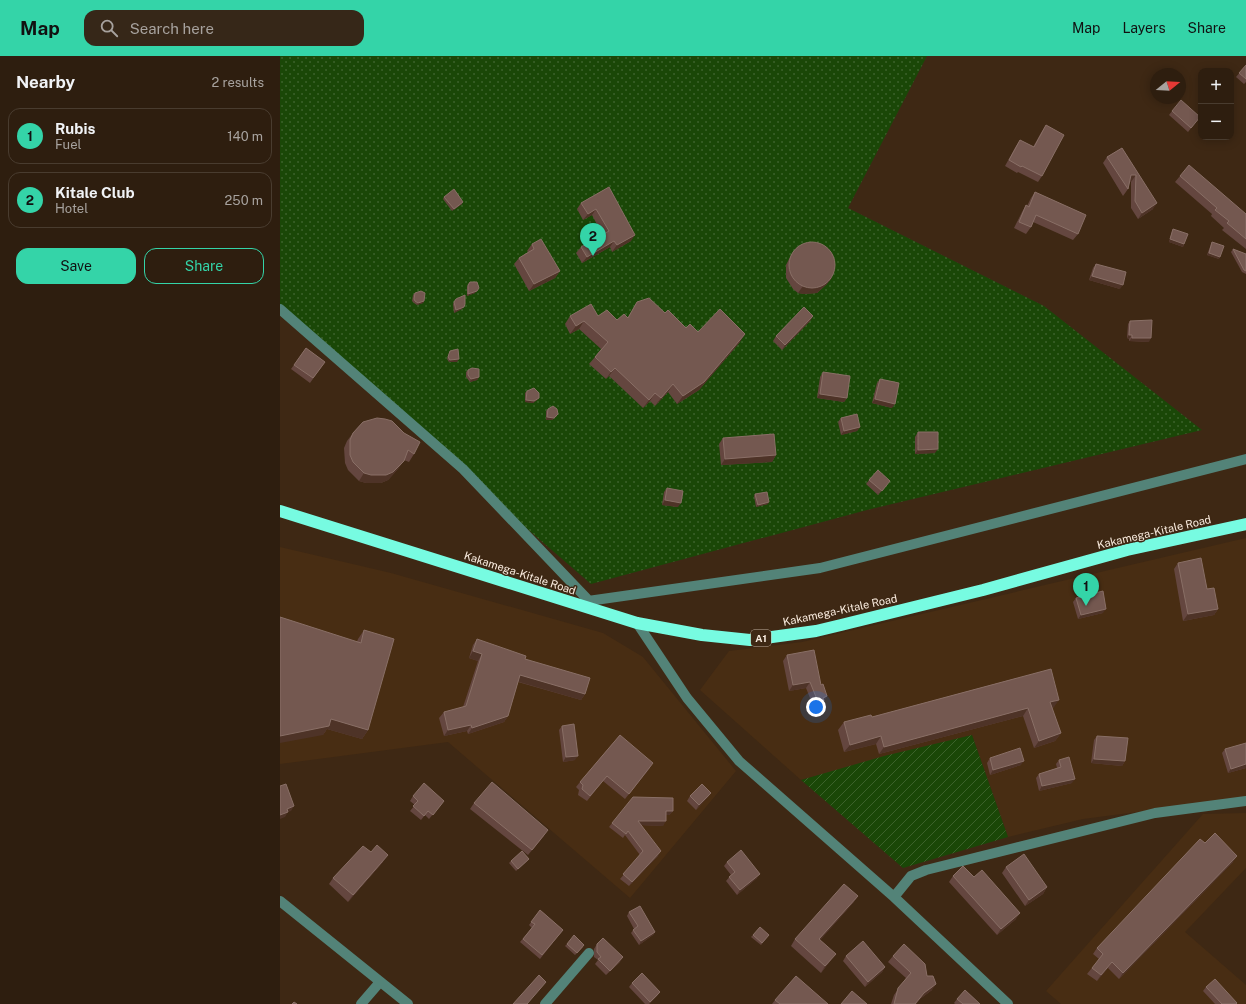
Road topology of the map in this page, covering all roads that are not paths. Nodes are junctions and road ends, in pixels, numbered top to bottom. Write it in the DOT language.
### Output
graph roads {
  1 [pos="280,309"];
  2 [pos="1246,459"];
  3 [pos="280,511"];
  4 [pos="1246,524"];
  5 [pos="588,601"];
  6 [pos="602,613"];
  7 [pos="637,623"];
  8 [pos="1246,801"];
  9 [pos="894,897"];
  10 [pos="280,902"];
  11 [pos="588,953"];
  12 [pos="380,982"];
  13 [pos="361,1004"];
  14 [pos="408,1004"];
  15 [pos="545,1004"];
  16 [pos="1008,1004"];
  1 -- 5 [label="street"];
  2 -- 5 [label="street"];
  3 -- 6 [label="highway, Kakamega-Kitale Road / A1"];
  4 -- 7 [label="highway, Kakamega-Kitale Road / A1"];
  5 -- 6 [label="street"];
  6 -- 7 [label="highway, Kakamega-Kitale Road / A1"];
  7 -- 9 [label="street"];
  8 -- 9 [label="street"];
  9 -- 16 [label="street"];
  10 -- 12 [label="street"];
  11 -- 15 [label="street"];
  12 -- 13 [label="street"];
  12 -- 14 [label="street"];
}
